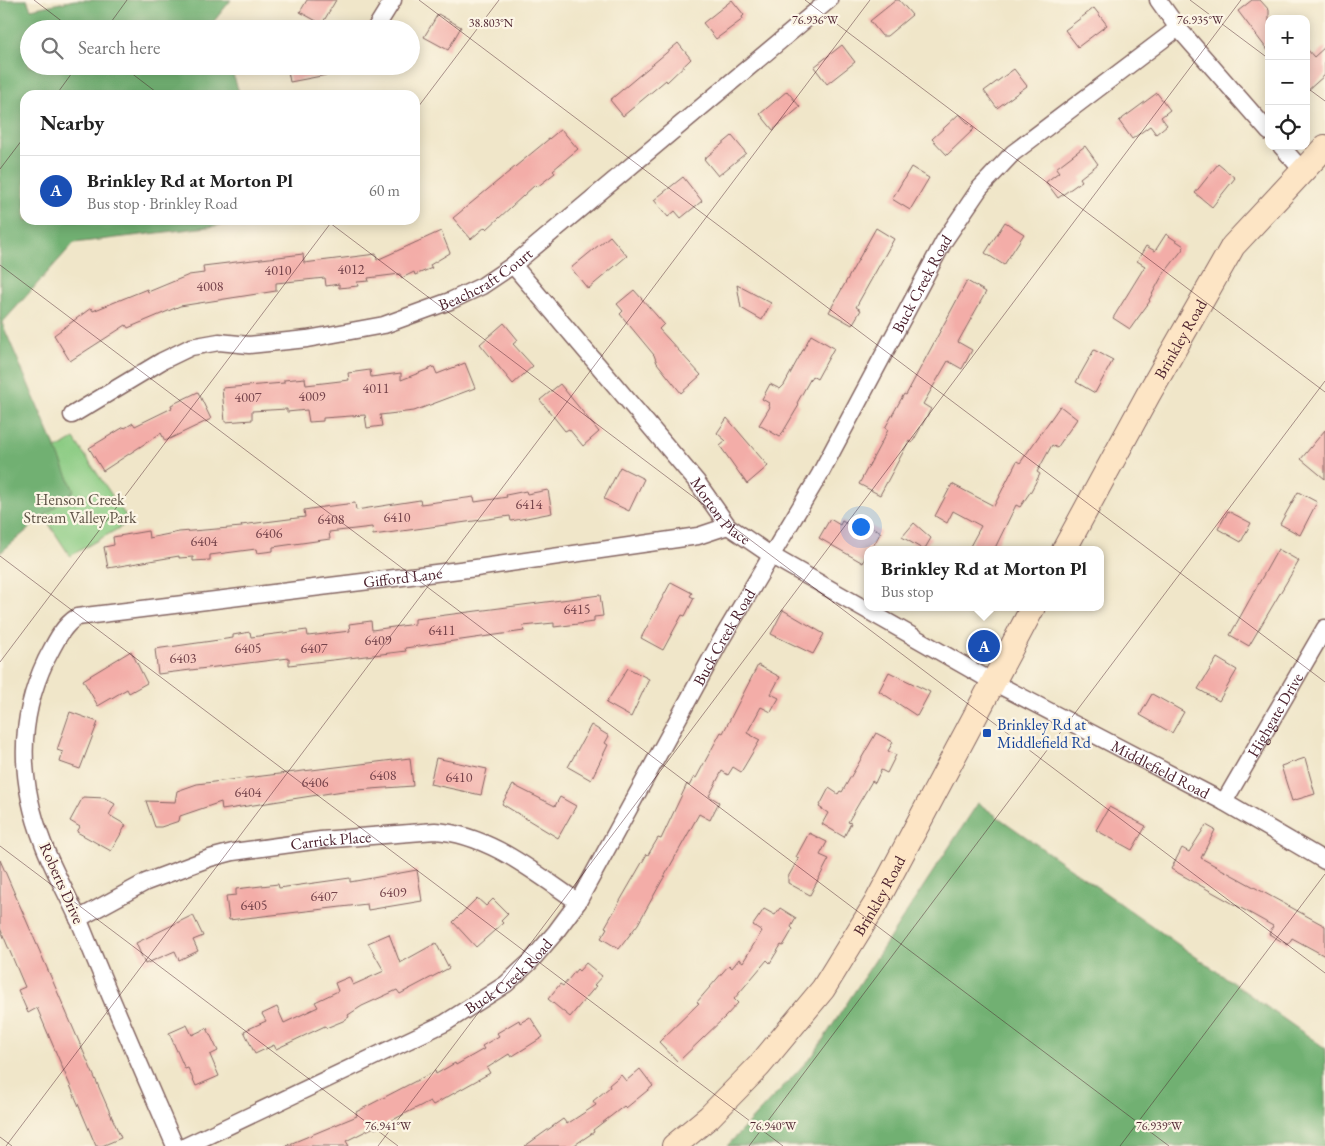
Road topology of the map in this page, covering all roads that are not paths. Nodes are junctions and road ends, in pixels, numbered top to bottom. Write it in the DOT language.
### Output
graph roads {
  1 [pos="393,0"];
  2 [pos="829,0"];
  3 [pos="1158,0"];
  4 [pos="381,20"];
  5 [pos="1178,28"];
  6 [pos="1265,127"];
  7 [pos="1325,148"];
  8 [pos="1284,150"];
  9 [pos="1302,170"];
  10 [pos="513,265"];
  11 [pos="72,415"];
  12 [pos="728,526"];
  13 [pos="1066,546"];
  14 [pos="772,556"];
  15 [pos="864,608"];
  16 [pos="868,611"];
  17 [pos="1031,611"];
  18 [pos="77,617"];
  19 [pos="1325,628"];
  20 [pos="993,682"];
  21 [pos="1224,802"];
  22 [pos="1325,861"];
  23 [pos="578,902"];
  24 [pos="78,919"];
  25 [pos="175,1146"];
  26 [pos="186,1146"];
  27 [pos="674,1146"];
  1 -- 4 [label="street"];
  2 -- 10 [label="street, Beachcraft Court"];
  3 -- 5 [label="street"];
  5 -- 6 [label="street"];
  5 -- 14 [label="street, Buck Creek Road"];
  7 -- 9 [label="main road, Brinkley Road"];
  8 -- 9 [label="street"];
  9 -- 13 [label="main road, Brinkley Road"];
  10 -- 11 [label="street, Beachcraft Court"];
  10 -- 12 [label="street, Morton Place"];
  12 -- 14 [label="street, Morton Place"];
  12 -- 18 [label="street, Gifford Lane"];
  14 -- 15 [label="street, Morton Place"];
  14 -- 23 [label="street, Buck Creek Road"];
  16 -- 20 [label="street, Morton Place"];
  17 -- 20 [label="main road, Brinkley Road"];
  18 -- 24 [label="street, Roberts Drive"];
  19 -- 21 [label="street, Highgate Drive"];
  20 -- 21 [label="street, Middlefield Road"];
  20 -- 27 [label="main road, Brinkley Road"];
  21 -- 22 [label="street, Middlefield Road"];
  23 -- 24 [label="street, Carrick Place"];
  23 -- 26 [label="street, Buck Creek Road"];
  24 -- 25 [label="street, Roberts Drive"];
}
